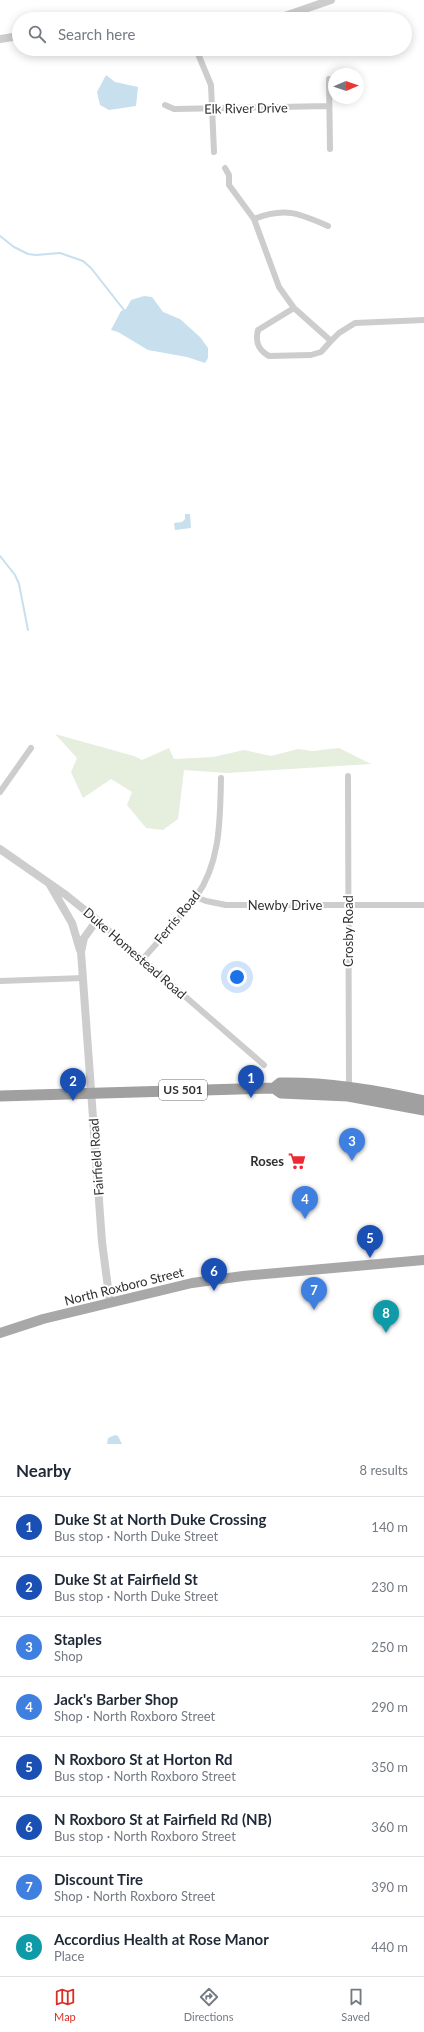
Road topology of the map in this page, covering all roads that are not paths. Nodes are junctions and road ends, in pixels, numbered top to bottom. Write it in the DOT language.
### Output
graph roads {
  1 [pos="331,0"];
  2 [pos="296,12"];
  3 [pos="12,37"];
  4 [pos="0,39"];
  5 [pos="199,56"];
  6 [pos="164,105"];
  7 [pos="329,106"];
  8 [pos="212,109"];
  9 [pos="330,149"];
  10 [pos="214,152"];
  11 [pos="225,168"];
  12 [pos="254,219"];
  13 [pos="328,226"];
  14 [pos="294,308"];
  15 [pos="424,320"];
  16 [pos="331,341"];
  17 [pos="31,748"];
  18 [pos="348,776"];
  19 [pos="221,778"];
  20 [pos="0,792"];
  21 [pos="0,849"];
  22 [pos="48,882"];
  23 [pos="196,897"];
  24 [pos="348,905"];
  25 [pos="424,905"];
  26 [pos="97,920"];
  27 [pos="81,952"];
  28 [pos="142,960"];
  29 [pos="83,978"];
  30 [pos="0,981"];
  31 [pos="264,1066"];
  32 [pos="349,1086"];
  33 [pos="274,1088"];
  34 [pos="92,1093"];
  35 [pos="0,1096"];
  36 [pos="424,1101"];
  37 [pos="424,1110"];
  38 [pos="424,1260"];
  39 [pos="110,1303"];
  40 [pos="0,1333"];
  1 -- 2 [label="street"];
  3 -- 4 [label="street"];
  5 -- 8 [label="street"];
  6 -- 8 [label="street, Elk River Drive"];
  7 -- 8 [label="street, Elk River Drive"];
  7 -- 9 [label="street"];
  8 -- 10 [label="street"];
  11 -- 12 [label="street"];
  12 -- 13 [label="street"];
  12 -- 14 [label="street"];
  14 -- 16 [label="street"];
  14 -- 16 [label="street"];
  15 -- 16 [label="street"];
  17 -- 20 [label="street"];
  18 -- 24 [label="street, Crosby Road"];
  19 -- 23 [label="street, Ferris Road"];
  21 -- 22 [label="street, Duke Homestead Road"];
  22 -- 26 [label="street, Duke Homestead Road"];
  22 -- 27 [label="street"];
  23 -- 24 [label="street, Newby Drive"];
  23 -- 28 [label="street, Ferris Road"];
  24 -- 25 [label="street, Newby Drive"];
  24 -- 32 [label="street, Crosby Road"];
  26 -- 27 [label="street, Fairfield Road"];
  26 -- 28 [label="street, Duke Homestead Road"];
  27 -- 29 [label="street, Fairfield Road"];
  28 -- 31 [label="street, Duke Homestead Road"];
  29 -- 30 [label="street"];
  29 -- 34 [label="street, Fairfield Road"];
  32 -- 33 [label="highway, US 501"];
  32 -- 36 [label="highway, US 501"];
  33 -- 34 [label="highway, US 501"];
  33 -- 37 [label="highway, US 501"];
  34 -- 35 [label="highway, US 501"];
  34 -- 39 [label="street, Fairfield Road"];
  38 -- 39 [label="main road, North Roxboro Street"];
  39 -- 40 [label="main road, North Roxboro Street"];
}
